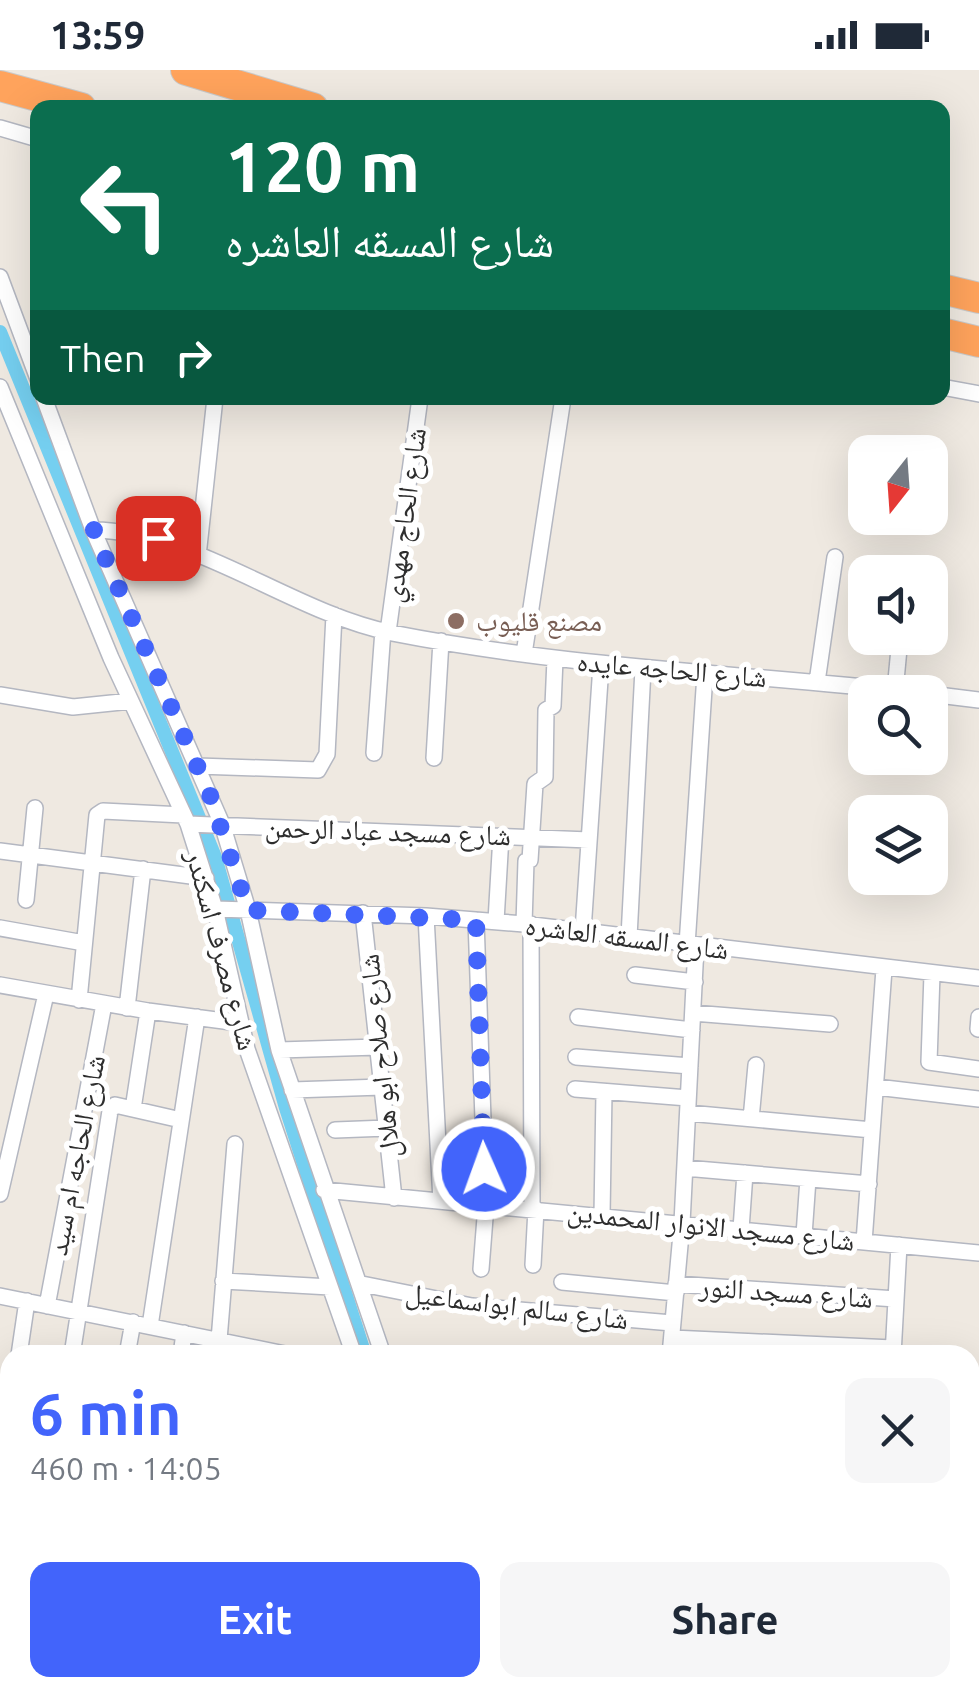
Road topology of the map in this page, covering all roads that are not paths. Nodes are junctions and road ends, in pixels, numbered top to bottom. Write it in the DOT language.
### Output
graph roads {
  1 [pos="186,70"];
  2 [pos="0,86"];
  3 [pos="52,100"];
  4 [pos="286,100"];
  5 [pos="0,128"];
  6 [pos="30,137"];
  7 [pos="0,277"];
  8 [pos="950,291"];
  9 [pos="979,298"];
  10 [pos="950,335"];
  11 [pos="979,342"];
  12 [pos="30,358"];
  13 [pos="0,386"];
  14 [pos="950,389"];
  15 [pos="979,394"];
  16 [pos="47,405"];
  17 [pos="214,405"];
  18 [pos="419,405"];
  19 [pos="562,405"];
  20 [pos="93,530"];
  21 [pos="198,556"];
  22 [pos="835,557"];
  23 [pos="334,615"];
  24 [pos="386,631"];
  25 [pos="441,641"];
  26 [pos="524,654"];
  27 [pos="554,658"];
  28 [pos="601,665"];
  29 [pos="643,669"];
  30 [pos="705,674"];
  31 [pos="817,682"];
  32 [pos="848,686"];
  33 [pos="0,695"];
  34 [pos="948,696"];
  35 [pos="979,700"];
  36 [pos="131,701"];
  37 [pos="374,753"];
  38 [pos="434,758"];
  39 [pos="198,766"];
  40 [pos="35,808"];
  41 [pos="186,820"];
  42 [pos="222,824"];
  43 [pos="501,836"];
  44 [pos="532,837"];
  45 [pos="589,840"];
  46 [pos="0,851"];
  47 [pos="31,855"];
  48 [pos="91,862"];
  49 [pos="143,869"];
  50 [pos="206,878"];
  51 [pos="26,900"];
  52 [pos="214,909"];
  53 [pos="248,910"];
  54 [pos="363,914"];
  55 [pos="426,916"];
  56 [pos="476,920"];
  57 [pos="496,921"];
  58 [pos="527,924"];
  59 [pos="0,928"];
  60 [pos="582,930"];
  61 [pos="629,937"];
  62 [pos="84,943"];
  63 [pos="692,946"];
  64 [pos="884,968"];
  65 [pos="932,974"];
  66 [pos="635,975"];
  67 [pos="979,978"];
  68 [pos="694,982"];
  69 [pos="0,985"];
  70 [pos="46,994"];
  71 [pos="79,1000"];
  72 [pos="104,1004"];
  73 [pos="127,1008"];
  74 [pos="148,1011"];
  75 [pos="197,1017"];
  76 [pos="578,1017"];
  77 [pos="979,1017"];
  78 [pos="692,1022"];
  79 [pos="239,1023"];
  80 [pos="830,1024"];
  81 [pos="978,1028"];
  82 [pos="378,1047"];
  83 [pos="279,1050"];
  84 [pos="576,1057"];
  85 [pos="756,1065"];
  86 [pos="690,1066"];
  87 [pos="979,1069"];
  88 [pos="382,1087"];
  89 [pos="876,1087"];
  90 [pos="575,1089"];
  91 [pos="292,1090"];
  92 [pos="604,1092"];
  93 [pos="979,1099"];
  94 [pos="688,1106"];
  95 [pos="133,1109"];
  96 [pos="751,1119"];
  97 [pos="181,1120"];
  98 [pos="386,1128"];
  99 [pos="335,1130"];
  100 [pos="872,1130"];
  101 [pos="235,1144"];
  102 [pos="685,1168"];
  103 [pos="746,1173"];
  104 [pos="808,1179"];
  105 [pos="868,1184"];
  106 [pos="324,1190"];
  107 [pos="0,1194"];
  108 [pos="394,1198"];
  109 [pos="441,1201"];
  110 [pos="486,1205"];
  111 [pos="534,1209"];
  112 [pos="602,1216"];
  113 [pos="682,1223"];
  114 [pos="741,1229"];
  115 [pos="804,1235"];
  116 [pos="864,1242"];
  117 [pos="899,1245"];
  118 [pos="979,1253"];
  119 [pos="533,1265"];
  120 [pos="481,1269"];
  121 [pos="223,1281"];
  122 [pos="562,1282"];
  123 [pos="362,1284"];
  124 [pos="330,1287"];
  125 [pos="676,1289"];
  126 [pos="0,1296"];
  127 [pos="896,1299"];
  128 [pos="27,1302"];
  129 [pos="47,1306"];
  130 [pos="78,1312"];
  131 [pos="133,1322"];
  132 [pos="150,1326"];
  133 [pos="184,1333"];
  134 [pos="672,1339"];
  135 [pos="219,1340"];
  136 [pos="21,1345"];
  137 [pos="73,1345"];
  138 [pos="129,1345"];
  139 [pos="182,1345"];
  140 [pos="243,1345"];
  141 [pos="350,1345"];
  142 [pos="380,1345"];
  143 [pos="782,1345"];
  144 [pos="893,1345"];
  1 -- 4 [label="highway"];
  2 -- 3 [label="highway"];
  5 -- 6 [label="street"];
  7 -- 12 [label="street"];
  8 -- 9 [label="highway"];
  10 -- 11 [label="highway"];
  13 -- 36 [label="street, شارع مصرف اسكندر"];
  14 -- 15 [label="street"];
  16 -- 20 [label="street, شارع مصرف اسكندر"];
  17 -- 21 [label="street"];
  18 -- 24 [label="street, شارع الحاج مهدي"];
  19 -- 26 [label="street"];
  20 -- 21 [label="street, شارع الحاجه عايده"];
  20 -- 39 [label="street, شارع مصرف اسكندر"];
  21 -- 23 [label="street, شارع الحاجه عايده"];
  22 -- 31 [label="street"];
  23 -- 24 [label="street, شارع الحاجه عايده"];
  23 -- 39 [label="street"];
  24 -- 25 [label="street, شارع الحاجه عايده"];
  24 -- 37 [label="street, شارع الحاج مهدي"];
  25 -- 26 [label="street, شارع الحاجه عايده"];
  25 -- 38 [label="street"];
  26 -- 27 [label="street, شارع الحاجه عايده"];
  27 -- 28 [label="street, شارع الحاجه عايده"];
  27 -- 44 [label="street"];
  28 -- 29 [label="street, شارع الحاجه عايده"];
  28 -- 45 [label="street"];
  29 -- 30 [label="street, شارع الحاجه عايده"];
  29 -- 61 [label="street"];
  30 -- 31 [label="street, شارع الحاجه عايده"];
  30 -- 63 [label="street"];
  31 -- 32 [label="street, شارع الحاجه عايده"];
  33 -- 36 [label="street"];
  34 -- 35 [label="street"];
  36 -- 41 [label="street, شارع مصرف اسكندر"];
  39 -- 42 [label="street, شارع مصرف اسكندر"];
  40 -- 47 [label="street"];
  41 -- 42 [label="street, شارع مسجد عباد الرحمن"];
  41 -- 48 [label="street, شارع مسجد عباد الرحمن"];
  41 -- 50 [label="street, شارع مصرف اسكندر"];
  42 -- 43 [label="street, شارع مسجد عباد الرحمن"];
  42 -- 53 [label="street, شارع مصرف اسكندر"];
  43 -- 44 [label="street, شارع مسجد عباد الرحمن"];
  43 -- 57 [label="street"];
  44 -- 45 [label="street, شارع مسجد عباد الرحمن"];
  44 -- 58 [label="street"];
  45 -- 60 [label="street"];
  46 -- 47 [label="street"];
  47 -- 48 [label="street"];
  47 -- 51 [label="street"];
  48 -- 49 [label="street"];
  48 -- 62 [label="street"];
  49 -- 50 [label="street"];
  49 -- 73 [label="street"];
  50 -- 52 [label="street, شارع مصرف اسكندر"];
  52 -- 53 [label="street, شارع المسقه العاشره"];
  52 -- 79 [label="street, شارع مصرف اسكندر"];
  53 -- 54 [label="street, شارع المسقه العاشره"];
  53 -- 83 [label="street, شارع مصرف اسكندر"];
  54 -- 55 [label="street, شارع المسقه العاشره"];
  54 -- 82 [label="street, شارع صلاح ابو هلال"];
  55 -- 56 [label="street, شارع المسقه العاشره"];
  55 -- 109 [label="street"];
  56 -- 57 [label="street, شارع المسقه العاشره"];
  56 -- 110 [label="street"];
  57 -- 58 [label="street, شارع المسقه العاشره"];
  58 -- 60 [label="street, شارع المسقه العاشره"];
  58 -- 111 [label="street"];
  59 -- 62 [label="street"];
  60 -- 61 [label="street, شارع المسقه العاشره"];
  61 -- 63 [label="street, شارع المسقه العاشره"];
  62 -- 71 [label="street"];
  63 -- 64 [label="street, شارع المسقه العاشره"];
  63 -- 68 [label="street"];
  64 -- 65 [label="street, شارع المسقه العاشره"];
  64 -- 89 [label="street"];
  65 -- 67 [label="street, شارع المسقه العاشره"];
  65 -- 87 [label="street"];
  66 -- 68 [label="street"];
  68 -- 78 [label="street"];
  69 -- 70 [label="street"];
  70 -- 71 [label="street"];
  70 -- 107 [label="street"];
  71 -- 72 [label="street"];
  72 -- 73 [label="street"];
  72 -- 129 [label="street, شارع الحاجه ام سيد"];
  73 -- 74 [label="street"];
  74 -- 75 [label="street"];
  74 -- 95 [label="street"];
  75 -- 79 [label="street"];
  75 -- 97 [label="street"];
  76 -- 78 [label="street"];
  77 -- 81 [label="street"];
  78 -- 80 [label="street"];
  78 -- 86 [label="street"];
  79 -- 124 [label="street, شارع مصرف اسكندر"];
  82 -- 83 [label="street"];
  82 -- 88 [label="street, شارع صلاح ابو هلال"];
  83 -- 91 [label="street, شارع مصرف اسكندر"];
  84 -- 86 [label="street"];
  85 -- 96 [label="street"];
  86 -- 94 [label="street"];
  88 -- 91 [label="street"];
  88 -- 98 [label="street, شارع صلاح ابو هلال"];
  89 -- 93 [label="street"];
  89 -- 100 [label="street"];
  90 -- 92 [label="street"];
  91 -- 106 [label="street, شارع مصرف اسكندر"];
  92 -- 94 [label="street"];
  92 -- 112 [label="street"];
  94 -- 96 [label="street"];
  94 -- 102 [label="street"];
  95 -- 97 [label="street"];
  95 -- 130 [label="street"];
  96 -- 100 [label="street"];
  97 -- 132 [label="street"];
  98 -- 99 [label="street"];
  98 -- 108 [label="street, شارع صلاح ابو هلال"];
  100 -- 105 [label="street"];
  101 -- 121 [label="street"];
  102 -- 103 [label="street"];
  102 -- 113 [label="street"];
  103 -- 104 [label="street"];
  103 -- 114 [label="street"];
  104 -- 105 [label="street"];
  104 -- 115 [label="street"];
  105 -- 116 [label="street"];
  106 -- 108 [label="street, شارع مسجد الانوار المحمدين"];
  106 -- 123 [label="street, شارع مصرف اسكندر"];
  108 -- 109 [label="street, شارع مسجد الانوار المحمدين"];
  109 -- 110 [label="street, شارع مسجد الانوار المحمدين"];
  110 -- 111 [label="street, شارع مسجد الانوار المحمدين"];
  110 -- 120 [label="street"];
  111 -- 112 [label="street, شارع مسجد الانوار المحمدين"];
  111 -- 119 [label="street"];
  112 -- 113 [label="street, شارع مسجد الانوار المحمدين"];
  113 -- 114 [label="street, شارع مسجد الانوار المحمدين"];
  113 -- 125 [label="street"];
  114 -- 115 [label="street, شارع مسجد الانوار المحمدين"];
  115 -- 116 [label="street, شارع مسجد الانوار المحمدين"];
  116 -- 117 [label="street, شارع مسجد الانوار المحمدين"];
  117 -- 118 [label="street, شارع مسجد الانوار المحمدين"];
  117 -- 127 [label="street"];
  121 -- 124 [label="street"];
  121 -- 135 [label="street"];
  122 -- 125 [label="street, شارع مسجد النور"];
  123 -- 134 [label="street, شارع سالم ابواسماعيل"];
  123 -- 142 [label="street, شارع مصرف اسكندر"];
  124 -- 141 [label="street, شارع مصرف اسكندر"];
  125 -- 127 [label="street, شارع مسجد النور"];
  125 -- 134 [label="street"];
  126 -- 128 [label="street"];
  127 -- 144 [label="street"];
  128 -- 129 [label="street"];
  128 -- 136 [label="street"];
  129 -- 130 [label="street"];
  130 -- 131 [label="street"];
  130 -- 137 [label="street"];
  131 -- 132 [label="street"];
  131 -- 138 [label="street"];
  132 -- 133 [label="street"];
  133 -- 135 [label="street"];
  133 -- 139 [label="street"];
  134 -- 143 [label="street, شارع سالم ابواسماعيل"];
  135 -- 140 [label="street"];
}
